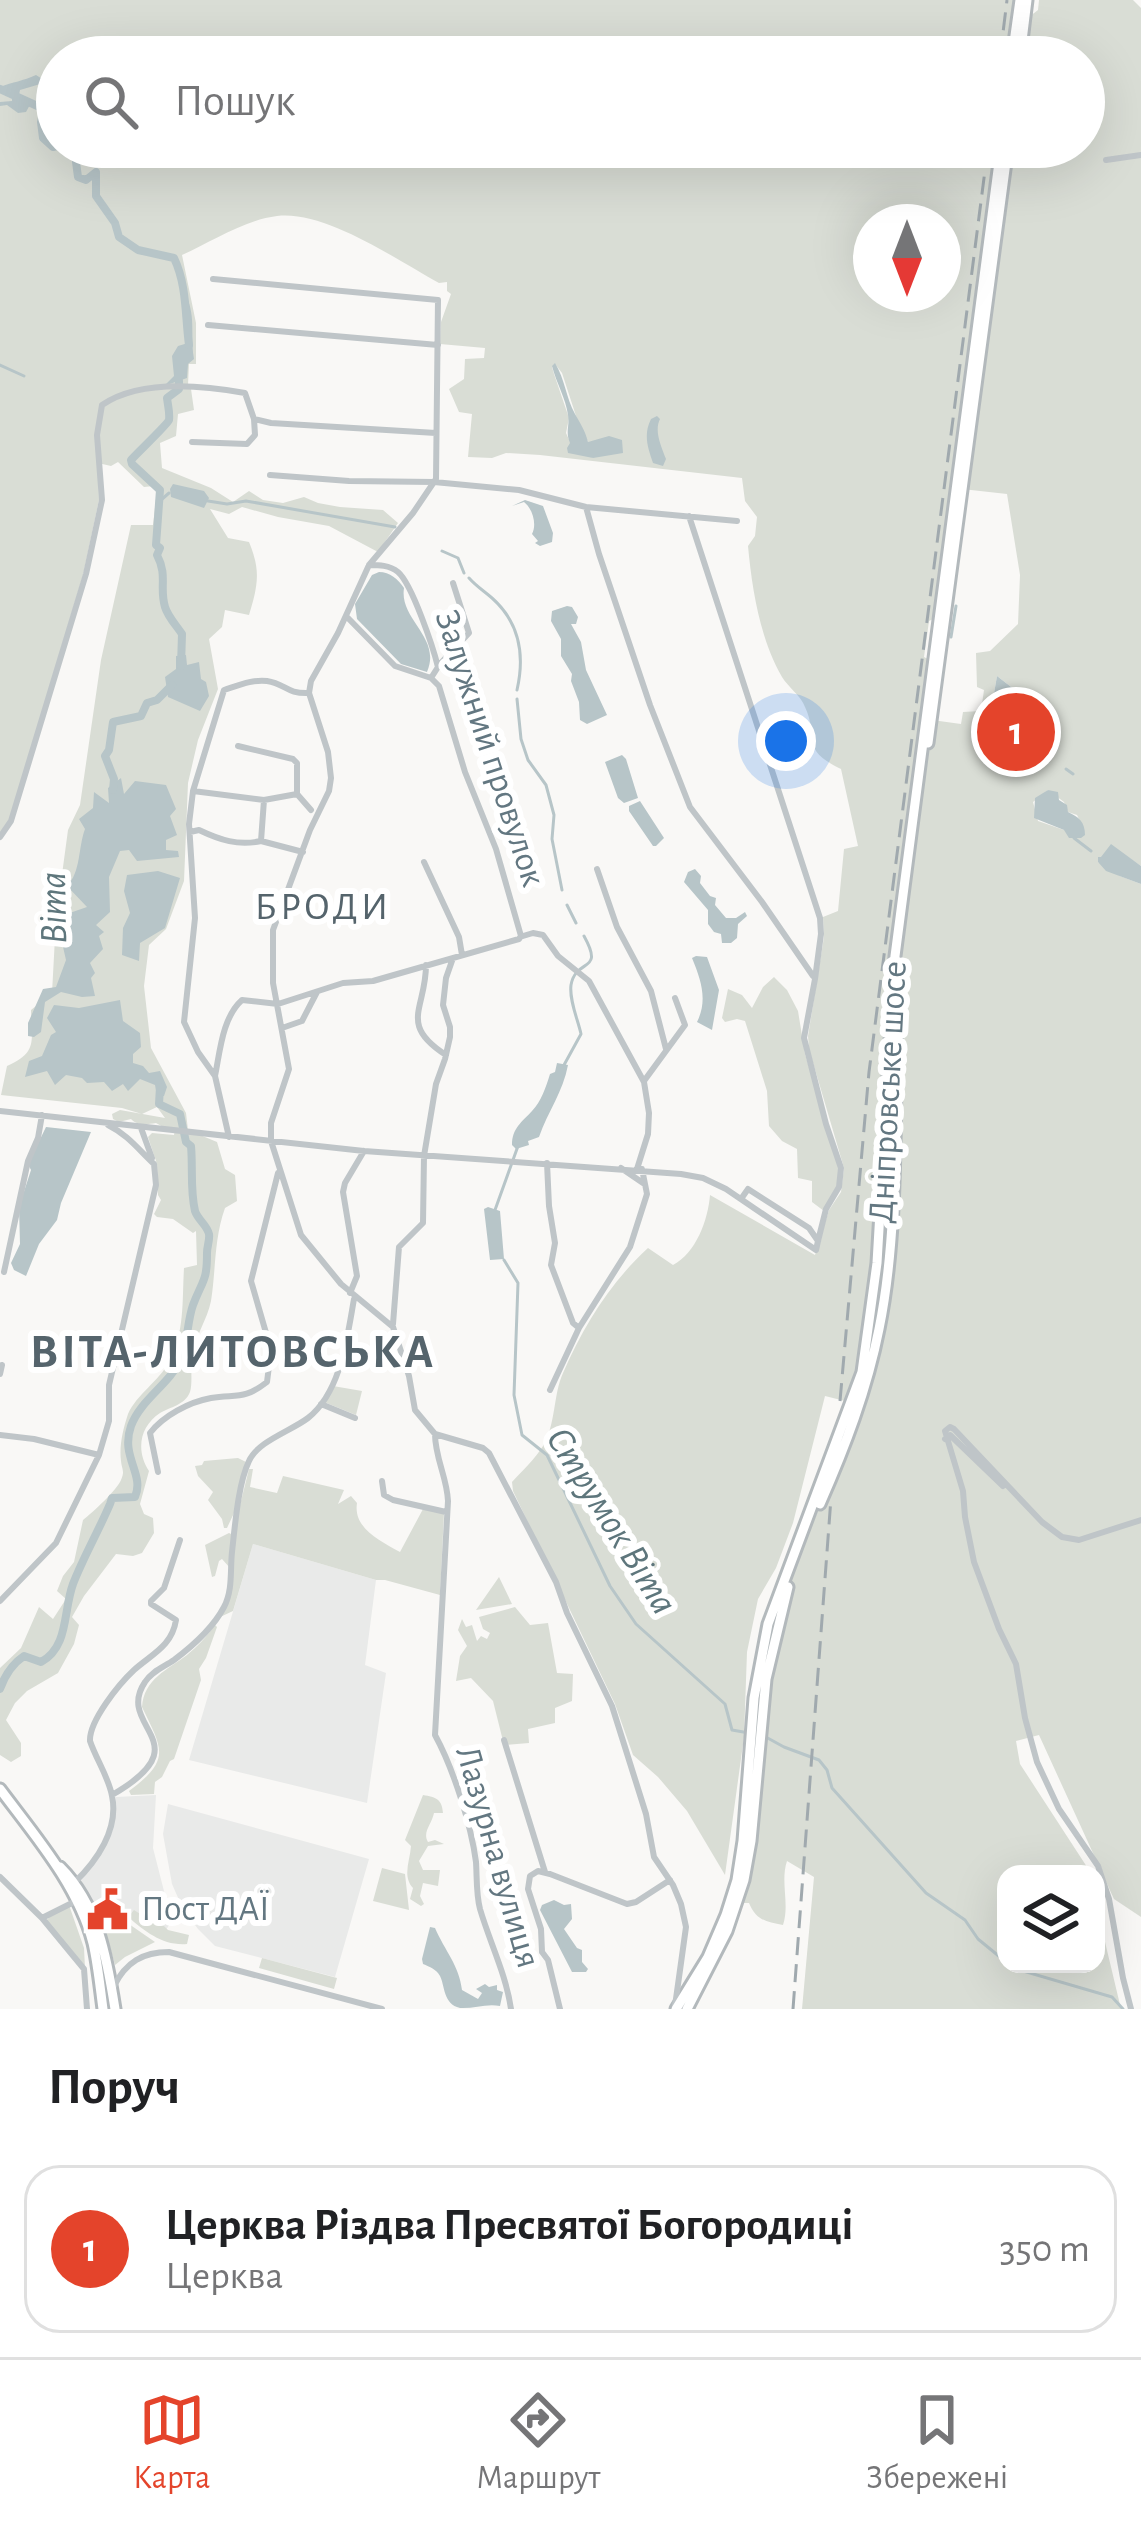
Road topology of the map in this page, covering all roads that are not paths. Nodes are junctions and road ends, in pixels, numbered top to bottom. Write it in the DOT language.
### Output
graph roads {
  1 [pos="1024,0"];
  2 [pos="1019,36"];
  3 [pos="1141,155"];
  4 [pos="1106,160"];
  5 [pos="1001,168"];
  6 [pos="213,279"];
  7 [pos="208,325"];
  8 [pos="438,345"];
  9 [pos="254,419"];
  10 [pos="436,433"];
  11 [pos="192,442"];
  12 [pos="270,475"];
  13 [pos="434,482"];
  14 [pos="586,506"];
  15 [pos="689,516"];
  16 [pos="737,520"];
  17 [pos="369,566"];
  18 [pos="453,583"];
  19 [pos="346,616"];
  20 [pos="438,667"];
  21 [pos="431,678"];
  22 [pos="309,693"];
  23 [pos="238,746"];
  24 [pos="194,791"];
  25 [pos="297,794"];
  26 [pos="264,800"];
  27 [pos="316,809"];
  28 [pos="189,832"];
  29 [pos="0,837"];
  30 [pos="261,841"];
  31 [pos="303,852"];
  32 [pos="424,862"];
  33 [pos="597,869"];
  34 [pos="521,936"];
  35 [pos="458,956"];
  36 [pos="426,964"];
  37 [pos="815,979"];
  38 [pos="316,992"];
  39 [pos="675,998"];
  40 [pos="278,1004"];
  41 [pos="282,1028"];
  42 [pos="666,1049"];
  43 [pos="446,1055"];
  44 [pos="215,1076"];
  45 [pos="644,1082"];
  46 [pos="0,1111"];
  47 [pos="42,1115"];
  48 [pos="100,1121"];
  49 [pos="146,1128"];
  50 [pos="229,1137"];
  51 [pos="271,1141"];
  52 [pos="364,1151"];
  53 [pos="424,1156"];
  54 [pos="547,1163"];
  55 [pos="154,1164"];
  56 [pos="620,1168"];
  57 [pos="279,1169"];
  58 [pos="639,1169"];
  59 [pos="643,1183"];
  60 [pos="741,1199"];
  61 [pos="818,1241"];
  62 [pos="4,1272"];
  63 [pos="352,1295"];
  64 [pos="393,1327"];
  65 [pos="579,1328"];
  66 [pos="550,1390"];
  67 [pos="321,1404"];
  68 [pos="356,1418"];
  69 [pos="435,1434"];
  70 [pos="0,1435"];
  71 [pos="945,1439"];
  72 [pos="99,1455"];
  73 [pos="158,1472"];
  74 [pos="382,1481"];
  75 [pos="1019,1497"];
  76 [pos="446,1512"];
  77 [pos="1141,1520"];
  78 [pos="180,1540"];
  79 [pos="0,1601"];
  80 [pos="504,1740"];
  81 [pos="753,1756"];
  82 [pos="0,1789"];
  83 [pos="112,1795"];
  84 [pos="48,1854"];
  85 [pos="545,1872"];
  86 [pos="0,1877"];
  87 [pos="670,1880"];
  88 [pos="74,1883"];
  89 [pos="76,1901"];
  90 [pos="41,1918"];
  91 [pos="107,1994"];
  92 [pos="87,2009"];
  93 [pos="103,2009"];
  94 [pos="115,2009"];
  95 [pos="382,2009"];
  96 [pos="511,2009"];
  97 [pos="560,2009"];
  98 [pos="676,2009"];
  99 [pos="687,2009"];
  100 [pos="1131,2009"];
  1 -- 2 [label="main road"];
  3 -- 4 [label="street"];
  5 -- 81 [label="main road, Дніпровське шосе"];
  6 -- 8 [label="street"];
  7 -- 8 [label="street"];
  8 -- 10 [label="street"];
  9 -- 10 [label="street"];
  9 -- 11 [label="street"];
  9 -- 29 [label="street"];
  10 -- 13 [label="street"];
  12 -- 13 [label="street"];
  13 -- 14 [label="street"];
  13 -- 17 [label="street"];
  14 -- 15 [label="street"];
  14 -- 37 [label="street"];
  15 -- 16 [label="street"];
  15 -- 37 [label="street"];
  17 -- 19 [label="street"];
  17 -- 20 [label="street, Залужний провулок"];
  18 -- 20 [label="street"];
  19 -- 21 [label="street"];
  19 -- 22 [label="street"];
  20 -- 21 [label="street, Залужний провулок"];
  21 -- 34 [label="street, Залужний провулок"];
  22 -- 24 [label="street"];
  22 -- 27 [label="street"];
  23 -- 25 [label="street"];
  24 -- 26 [label="street"];
  24 -- 28 [label="street"];
  25 -- 26 [label="street"];
  25 -- 27 [label="street"];
  26 -- 30 [label="street"];
  27 -- 31 [label="street"];
  28 -- 30 [label="street"];
  28 -- 44 [label="street"];
  30 -- 31 [label="street"];
  31 -- 40 [label="street"];
  32 -- 35 [label="street"];
  33 -- 42 [label="street"];
  34 -- 35 [label="street, Залужний провулок"];
  34 -- 45 [label="street"];
  35 -- 36 [label="street, Залужний провулок"];
  35 -- 43 [label="street"];
  36 -- 38 [label="street, Залужний провулок"];
  36 -- 43 [label="street"];
  37 -- 61 [label="street"];
  38 -- 40 [label="street, Залужний провулок"];
  38 -- 41 [label="street"];
  39 -- 42 [label="street"];
  40 -- 41 [label="street"];
  40 -- 44 [label="street, Залужний провулок"];
  41 -- 51 [label="street"];
  42 -- 45 [label="street"];
  43 -- 53 [label="street"];
  44 -- 50 [label="street"];
  45 -- 58 [label="street"];
  46 -- 47 [label="street"];
  47 -- 48 [label="street"];
  47 -- 62 [label="street"];
  48 -- 49 [label="street"];
  48 -- 55 [label="street"];
  49 -- 50 [label="street"];
  49 -- 55 [label="street"];
  50 -- 51 [label="street"];
  51 -- 52 [label="street"];
  51 -- 57 [label="street"];
  52 -- 53 [label="street"];
  52 -- 63 [label="street"];
  53 -- 54 [label="street"];
  53 -- 64 [label="street"];
  54 -- 56 [label="street"];
  54 -- 65 [label="street"];
  55 -- 72 [label="street"];
  56 -- 58 [label="street"];
  56 -- 59 [label="street"];
  57 -- 63 [label="street"];
  57 -- 73 [label="street"];
  58 -- 59 [label="street"];
  58 -- 60 [label="street"];
  59 -- 65 [label="street"];
  60 -- 61 [label="street"];
  60 -- 61 [label="street"];
  63 -- 64 [label="street"];
  63 -- 67 [label="street"];
  64 -- 69 [label="street, Лазурна вулиця"];
  65 -- 66 [label="street"];
  67 -- 68 [label="street"];
  67 -- 83 [label="street"];
  69 -- 76 [label="street, Лазурна вулиця"];
  69 -- 87 [label="street"];
  70 -- 72 [label="street"];
  71 -- 75 [label="street"];
  71 -- 75 [label="street"];
  71 -- 100 [label="street"];
  72 -- 79 [label="street"];
  74 -- 76 [label="street"];
  75 -- 77 [label="street"];
  76 -- 96 [label="street, Лазурна вулиця"];
  78 -- 83 [label="street"];
  80 -- 85 [label="street"];
  81 -- 98 [label="main road, Дніпровське шосе"];
  81 -- 99 [label="main road, Дніпровське шосе"];
  82 -- 84 [label="main road"];
  83 -- 88 [label="street"];
  84 -- 88 [label="main road"];
  84 -- 89 [label="main road"];
  85 -- 87 [label="street"];
  85 -- 97 [label="street"];
  86 -- 90 [label="street"];
  87 -- 98 [label="street"];
  88 -- 91 [label="main road"];
  89 -- 90 [label="street"];
  89 -- 91 [label="main road"];
  90 -- 92 [label="street"];
  91 -- 93 [label="main road"];
  91 -- 94 [label="main road"];
  91 -- 95 [label="street"];
}
